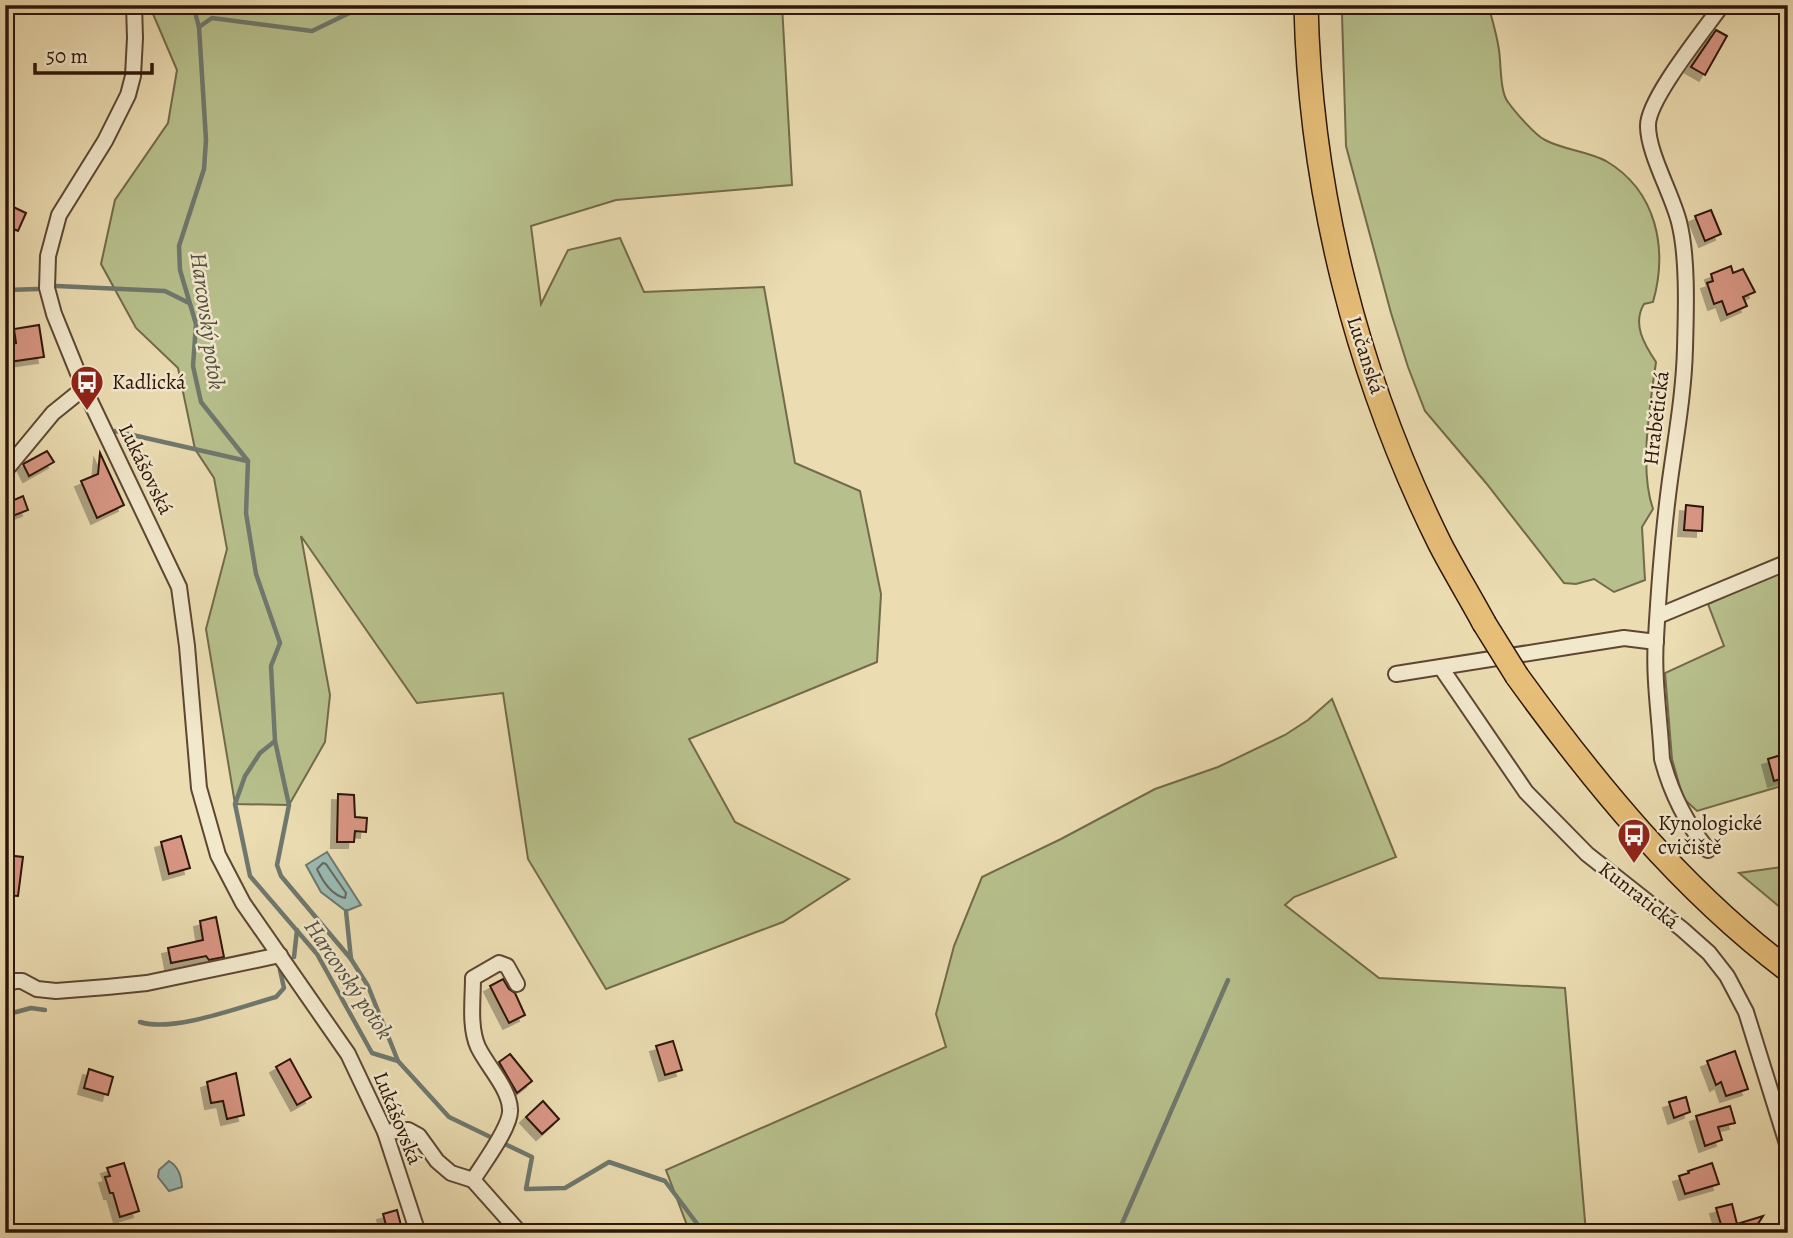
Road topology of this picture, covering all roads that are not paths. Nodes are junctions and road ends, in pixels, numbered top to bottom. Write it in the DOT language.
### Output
graph roads {
  1 [pos="134,5"];
  2 [pos="1306,5"];
  3 [pos="1722,5"];
  4 [pos="84,388"];
  5 [pos="5,471"];
  6 [pos="1788,562"];
  7 [pos="1658,616"];
  8 [pos="1656,642"];
  9 [pos="1442,669"];
  10 [pos="1396,674"];
  11 [pos="1517,676"];
  12 [pos="1708,850"];
  13 [pos="280,955"];
  14 [pos="1788,970"];
  15 [pos="517,984"];
  16 [pos="5,985"];
  17 [pos="385,1132"];
  18 [pos="1788,1147"];
  19 [pos="472,1180"];
  20 [pos="418,1233"];
  21 [pos="520,1233"];
  1 -- 4 [label="street, Lukášovská"];
  2 -- 11 [label="main road, Lučanská, bridge"];
  3 -- 7 [label="street, Hrabětická"];
  4 -- 5 [label="street"];
  4 -- 13 [label="street, Lukášovská"];
  6 -- 7 [label="street"];
  7 -- 8 [label="street, Hrabětická"];
  8 -- 9 [label="street"];
  8 -- 12 [label="street, Hrabětická"];
  9 -- 10 [label="street"];
  9 -- 18 [label="street, Kunratická"];
  11 -- 14 [label="main road, Kunratická"];
  13 -- 16 [label="street"];
  13 -- 17 [label="street, Lukášovská"];
  15 -- 19 [label="street"];
  17 -- 19 [label="street"];
  17 -- 20 [label="street, Lukášovská"];
  19 -- 21 [label="street"];
}
